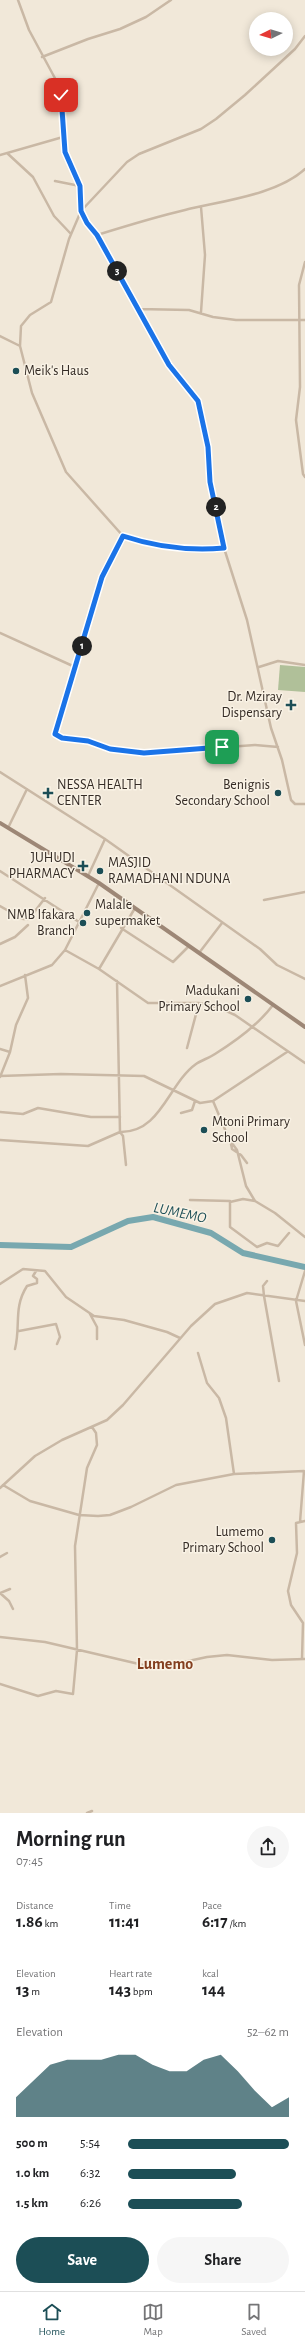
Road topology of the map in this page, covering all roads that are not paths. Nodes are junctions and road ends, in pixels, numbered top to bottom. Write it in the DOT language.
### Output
graph roads {
  1 [pos="18,0"];
  2 [pos="171,0"];
  3 [pos="305,36"];
  4 [pos="42,57"];
  5 [pos="63,137"];
  6 [pos="7,153"];
  7 [pos="0,155"];
  8 [pos="305,169"];
  9 [pos="55,181"];
  10 [pos="80,186"];
  11 [pos="201,207"];
  12 [pos="81,211"];
  13 [pos="71,234"];
  14 [pos="97,235"];
  15 [pos="305,263"];
  16 [pos="138,310"];
  17 [pos="200,312"];
  18 [pos="299,320"];
  19 [pos="305,320"];
  20 [pos="0,336"];
  21 [pos="20,346"];
  22 [pos="305,477"];
  23 [pos="123,536"];
  24 [pos="224,548"];
  25 [pos="0,633"];
  26 [pos="305,665"];
  27 [pos="75,667"];
  28 [pos="259,667"];
  29 [pos="278,747"];
  30 [pos="0,772"];
  31 [pos="27,789"];
  32 [pos="305,804"];
  33 [pos="0,823"];
  34 [pos="7,828"];
  35 [pos="105,839"];
  36 [pos="0,871"];
  37 [pos="87,876"];
  38 [pos="99,883"];
  39 [pos="305,892"];
  40 [pos="45,898"];
  41 [pos="264,900"];
  42 [pos="0,906"];
  43 [pos="135,908"];
  44 [pos="79,922"];
  45 [pos="222,923"];
  46 [pos="28,925"];
  47 [pos="121,928"];
  48 [pos="1,943"];
  49 [pos="189,946"];
  50 [pos="65,950"];
  51 [pos="200,953"];
  52 [pos="99,969"];
  53 [pos="25,975"];
  54 [pos="305,979"];
  55 [pos="117,982"];
  56 [pos="0,986"];
  57 [pos="199,1003"];
  58 [pos="274,1005"];
  59 [pos="252,1026"];
  60 [pos="305,1027"];
  61 [pos="187,1048"];
  62 [pos="0,1049"];
  63 [pos="10,1052"];
  64 [pos="287,1052"];
  65 [pos="305,1063"];
  66 [pos="119,1076"];
  67 [pos="0,1077"];
  68 [pos="174,1090"];
  69 [pos="195,1101"];
  70 [pos="213,1101"];
  71 [pos="0,1112"];
  72 [pos="181,1112"];
  73 [pos="120,1117"];
  74 [pos="120,1132"];
  75 [pos="0,1140"];
  76 [pos="238,1153"];
  77 [pos="247,1163"];
  78 [pos="126,1165"];
  79 [pos="190,1200"];
  80 [pos="255,1201"];
  81 [pos="230,1202"];
  82 [pos="289,1233"];
  83 [pos="305,1236"];
  84 [pos="36,1271"];
  85 [pos="304,1272"];
  86 [pos="267,1281"];
  87 [pos="0,1284"];
  88 [pos="264,1296"];
  89 [pos="296,1301"];
  90 [pos="305,1301"];
  91 [pos="90,1314"];
  92 [pos="20,1331"];
  93 [pos="180,1338"];
  94 [pos="97,1339"];
  95 [pos="57,1344"];
  96 [pos="305,1345"];
  97 [pos="16,1349"];
  98 [pos="198,1353"];
  99 [pos="280,1381"];
  100 [pos="92,1427"];
  101 [pos="234,1474"];
  102 [pos="1,1486"];
  103 [pos="79,1515"];
  104 [pos="305,1521"];
  105 [pos="300,1522"];
  106 [pos="7,1553"];
  107 [pos="0,1557"];
  108 [pos="10,1589"];
  109 [pos="0,1593"];
  110 [pos="12,1609"];
  111 [pos="0,1637"];
  112 [pos="77,1650"];
  113 [pos="304,1659"];
  114 [pos="0,1684"];
  115 [pos="92,1811"];
  116 [pos="87,1813"];
  1 -- 4 [label="street"];
  2 -- 4 [label="street"];
  3 -- 12 [label="street"];
  4 -- 5 [label="street"];
  5 -- 6 [label="street"];
  5 -- 10 [label="street"];
  6 -- 7 [label="street"];
  6 -- 13 [label="street"];
  8 -- 11 [label="street"];
  9 -- 10 [label="street"];
  10 -- 12 [label="street"];
  11 -- 14 [label="street"];
  11 -- 17 [label="street"];
  12 -- 13 [label="street"];
  12 -- 14 [label="street"];
  13 -- 21 [label="street"];
  14 -- 16 [label="street"];
  15 -- 18 [label="street"];
  16 -- 17 [label="street"];
  16 -- 24 [label="street"];
  17 -- 18 [label="street"];
  18 -- 19 [label="street"];
  18 -- 22 [label="street"];
  20 -- 21 [label="street"];
  21 -- 23 [label="street"];
  23 -- 24 [label="street"];
  23 -- 27 [label="street"];
  24 -- 28 [label="street"];
  25 -- 27 [label="street"];
  26 -- 28 [label="street"];
  27 -- 29 [label="street"];
  28 -- 29 [label="street"];
  29 -- 32 [label="street"];
  30 -- 31 [label="street"];
  31 -- 34 [label="street"];
  31 -- 35 [label="street"];
  33 -- 34 [label="main road"];
  34 -- 37 [label="main road"];
  35 -- 37 [label="street"];
  35 -- 45 [label="street"];
  36 -- 40 [label="street"];
  37 -- 38 [label="main road"];
  38 -- 43 [label="main road"];
  38 -- 44 [label="street"];
  39 -- 41 [label="street"];
  40 -- 42 [label="street"];
  40 -- 44 [label="street"];
  43 -- 47 [label="street"];
  43 -- 49 [label="main road"];
  44 -- 50 [label="street"];
  45 -- 51 [label="street"];
  45 -- 54 [label="street"];
  46 -- 48 [label="street"];
  47 -- 49 [label="street"];
  47 -- 52 [label="street"];
  49 -- 51 [label="main road"];
  50 -- 52 [label="street"];
  50 -- 53 [label="street"];
  51 -- 58 [label="main road"];
  52 -- 55 [label="street"];
  53 -- 56 [label="street"];
  53 -- 63 [label="street"];
  55 -- 57 [label="street"];
  55 -- 66 [label="street"];
  57 -- 59 [label="street"];
  57 -- 61 [label="street"];
  58 -- 59 [label="street"];
  58 -- 60 [label="main road"];
  59 -- 64 [label="street"];
  59 -- 68 [label="street"];
  62 -- 63 [label="street"];
  63 -- 67 [label="street"];
  64 -- 65 [label="street"];
  64 -- 70 [label="street"];
  66 -- 67 [label="street"];
  66 -- 68 [label="street"];
  66 -- 73 [label="street"];
  68 -- 69 [label="street"];
  68 -- 74 [label="street"];
  69 -- 70 [label="street"];
  69 -- 72 [label="street"];
  70 -- 76 [label="street"];
  71 -- 73 [label="street"];
  73 -- 74 [label="street"];
  74 -- 75 [label="street"];
  74 -- 78 [label="street"];
  76 -- 77 [label="street"];
  76 -- 80 [label="street"];
  79 -- 81 [label="street"];
  80 -- 81 [label="street"];
  80 -- 83 [label="street"];
  81 -- 82 [label="street"];
  84 -- 87 [label="street"];
  84 -- 91 [label="street"];
  84 -- 92 [label="street"];
  85 -- 89 [label="street"];
  86 -- 88 [label="street"];
  88 -- 89 [label="street"];
  88 -- 93 [label="street"];
  88 -- 99 [label="street"];
  89 -- 90 [label="street"];
  89 -- 96 [label="street"];
  91 -- 93 [label="street"];
  91 -- 94 [label="street"];
  92 -- 95 [label="street"];
  92 -- 97 [label="street"];
  93 -- 100 [label="street"];
  98 -- 101 [label="street"];
  100 -- 102 [label="street"];
  100 -- 103 [label="street"];
  101 -- 103 [label="street"];
  101 -- 105 [label="street"];
  102 -- 103 [label="street"];
  103 -- 112 [label="street"];
  104 -- 105 [label="street"];
  105 -- 113 [label="street"];
  106 -- 107 [label="street"];
  108 -- 109 [label="street"];
  109 -- 110 [label="street"];
  111 -- 112 [label="street"];
  112 -- 113 [label="street"];
  112 -- 114 [label="street"];
  115 -- 116 [label="street"];
}
